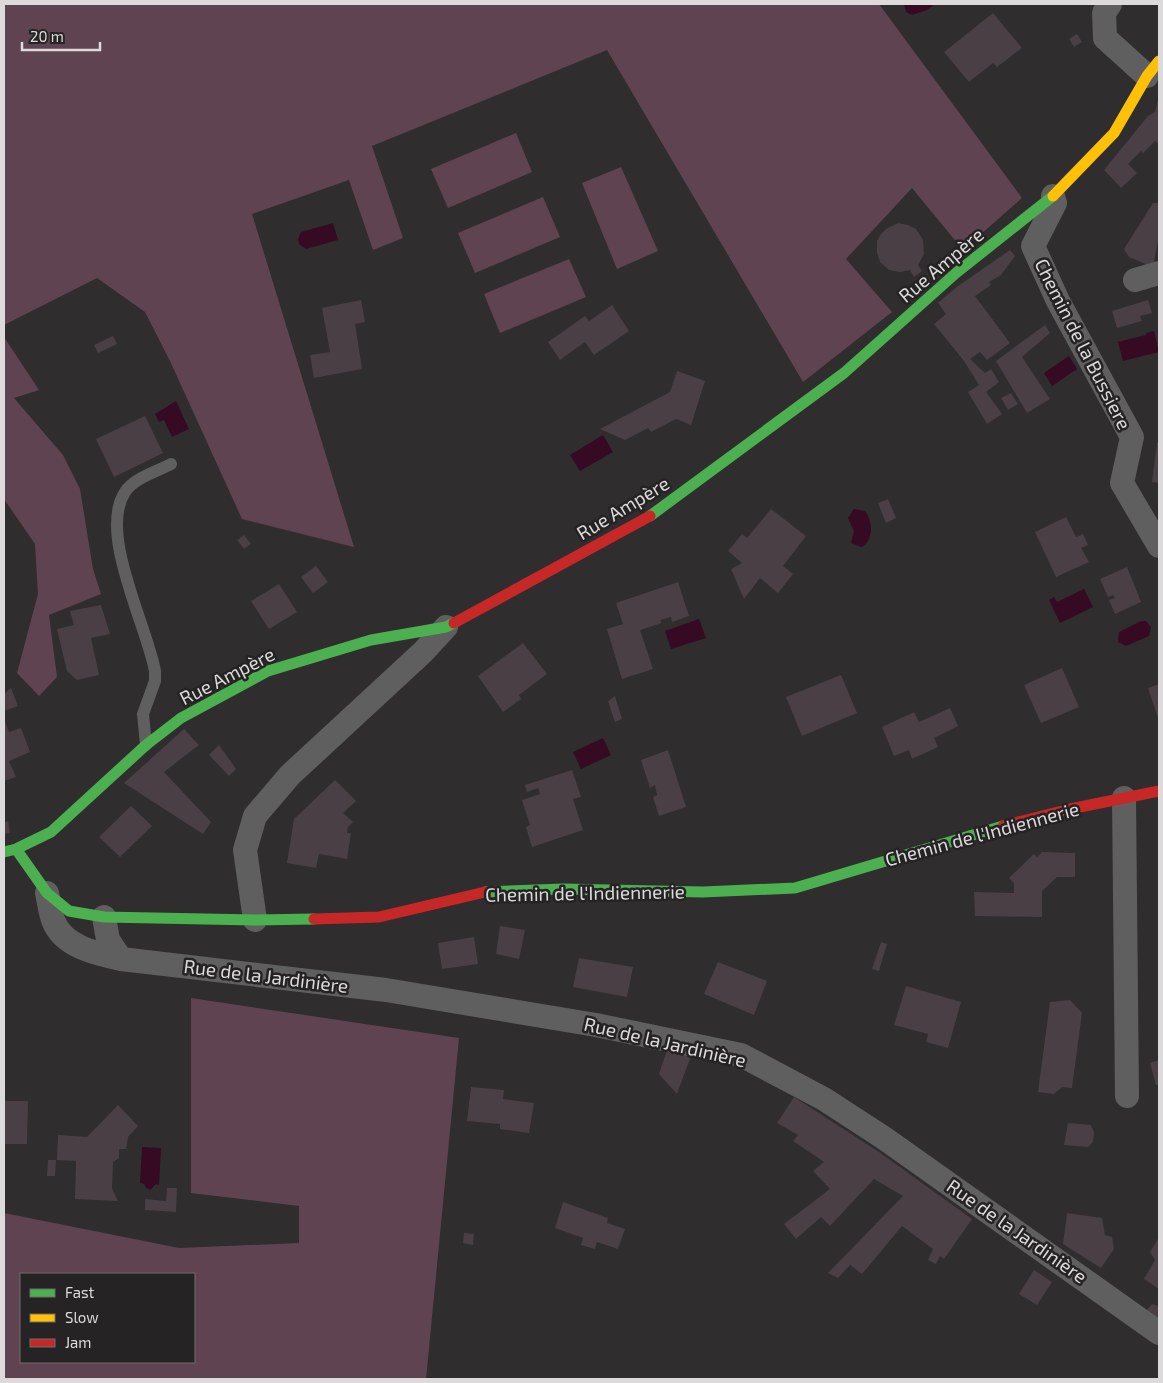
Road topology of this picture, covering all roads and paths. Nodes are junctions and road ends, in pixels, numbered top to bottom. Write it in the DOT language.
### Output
graph roads {
  1 [pos="1110,4"];
  2 [pos="1153,69"];
  3 [pos="1053,196"];
  4 [pos="1159,274"];
  5 [pos="1134,280"];
  6 [pos="170,464"];
  7 [pos="1159,546"];
  8 [pos="446,627"];
  9 [pos="146,745"];
  10 [pos="1159,791"];
  11 [pos="1124,798"];
  12 [pos="16,849"];
  13 [pos="4,852"];
  14 [pos="47,894"];
  15 [pos="104,917"];
  16 [pos="255,920"];
  17 [pos="121,960"];
  18 [pos="1127,1096"];
  19 [pos="1159,1333"];
  1 -- 2 [label="street"];
  2 -- 3 [label="street, Rue Ampère"];
  3 -- 7 [label="street, Chemin de la Bussiere"];
  3 -- 8 [label="street, Rue Ampère"];
  4 -- 5 [label="street"];
  6 -- 9 [label="lane"];
  8 -- 9 [label="street, Rue Ampère"];
  8 -- 16 [label="street"];
  9 -- 12 [label="street, Rue Ampère"];
  10 -- 11 [label="street, Chemin de l'Indiennerie"];
  11 -- 16 [label="street, Chemin de l'Indiennerie"];
  11 -- 18 [label="street"];
  12 -- 13 [label="street, Rue Ampère"];
  12 -- 14 [label="street, Chemin de l'Indiennerie"];
  14 -- 15 [label="street, Chemin de l'Indiennerie"];
  14 -- 17 [label="street, Rue de la Jardinière"];
  15 -- 16 [label="street, Chemin de l'Indiennerie"];
  15 -- 17 [label="street"];
  17 -- 19 [label="street, Rue de la Jardinière"];
}
